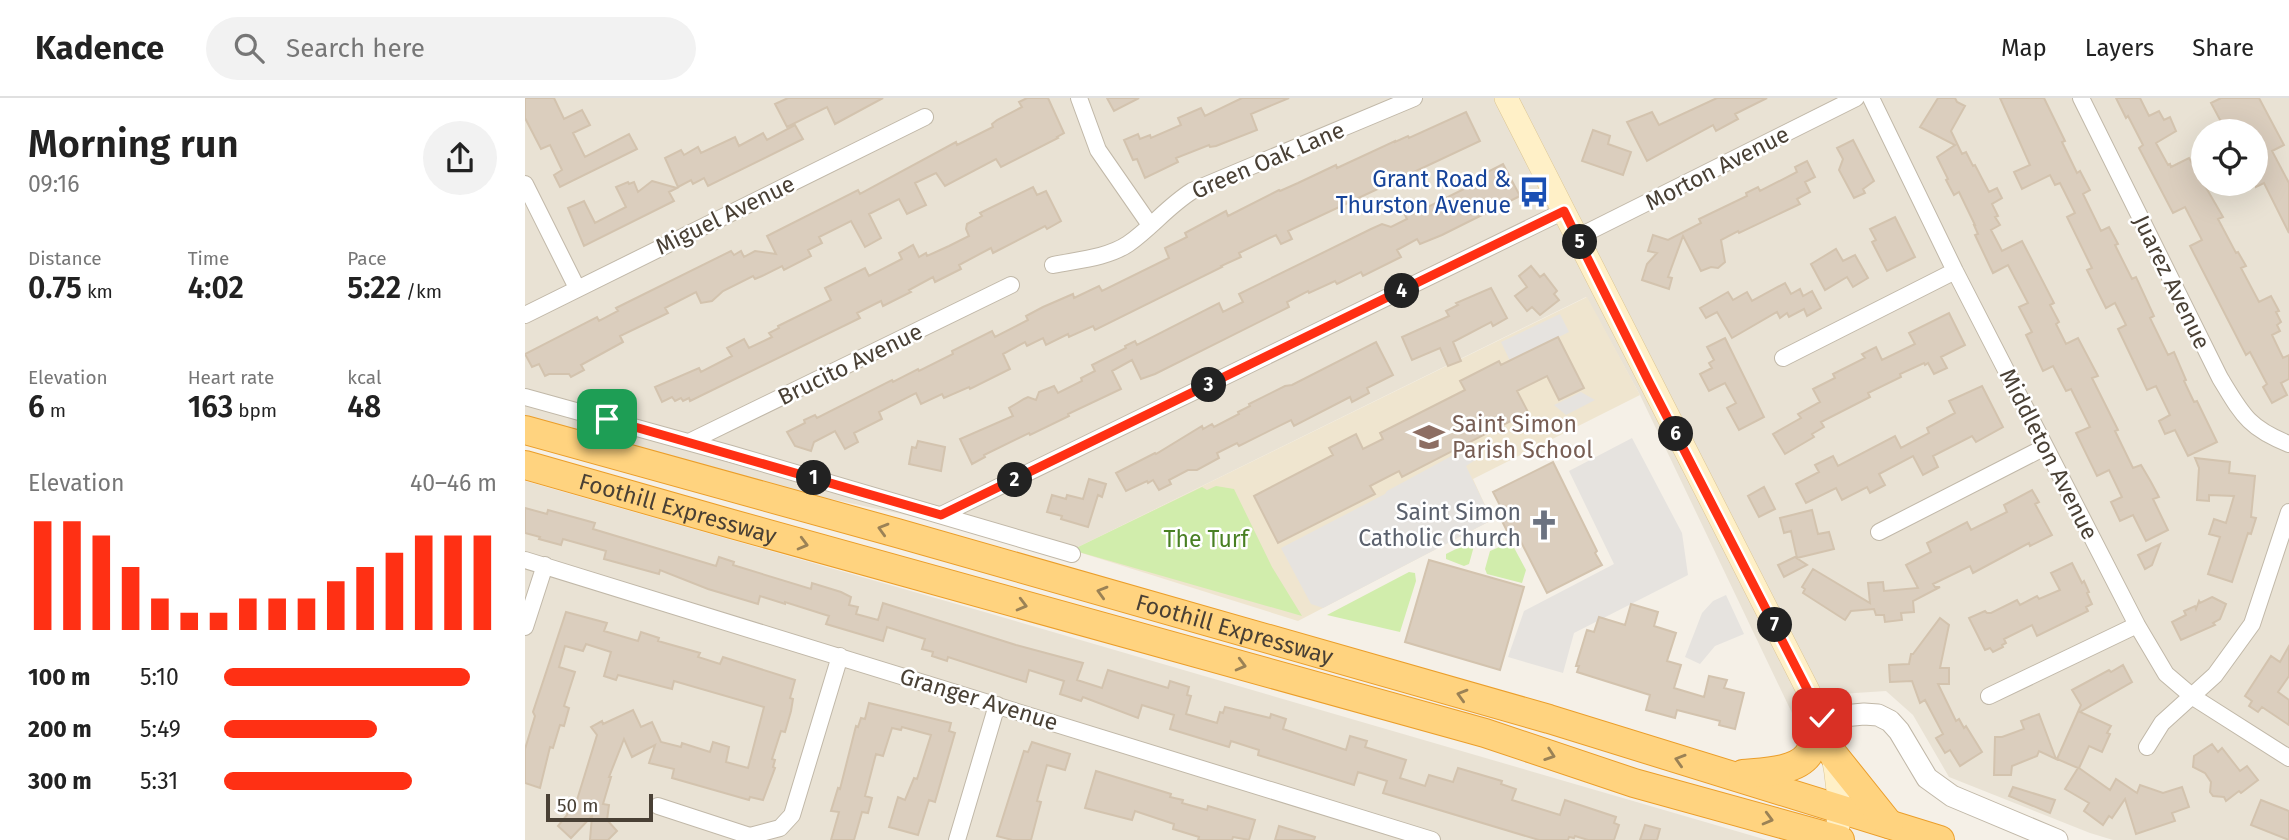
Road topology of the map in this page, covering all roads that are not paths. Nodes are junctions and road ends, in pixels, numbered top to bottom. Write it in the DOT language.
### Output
graph roads {
  1 [pos="1079,98"];
  2 [pos="1414,98"];
  3 [pos="1506,98"];
  4 [pos="1856,98"];
  5 [pos="1871,98"];
  6 [pos="2081,98"];
  7 [pos="925,117"];
  8 [pos="525,184"];
  9 [pos="1564,211"];
  10 [pos="1150,225"];
  11 [pos="1577,237"];
  12 [pos="1053,265"];
  13 [pos="1955,271"];
  14 [pos="1011,285"];
  15 [pos="577,288"];
  16 [pos="525,314"];
  17 [pos="1783,358"];
  18 [pos="525,397"];
  19 [pos="525,430"];
  20 [pos="689,442"];
  21 [pos="2289,444"];
  22 [pos="2045,447"];
  23 [pos="525,465"];
  24 [pos="2289,512"];
  25 [pos="941,515"];
  26 [pos="1879,532"];
  27 [pos="1072,554"];
  28 [pos="525,560"];
  29 [pos="545,565"];
  30 [pos="2137,625"];
  31 [pos="525,627"];
  32 [pos="840,656"];
  33 [pos="1989,696"];
  34 [pos="2193,696"];
  35 [pos="997,705"];
  36 [pos="1822,718"];
  37 [pos="2147,747"];
  38 [pos="1833,754"];
  39 [pos="2289,758"];
  40 [pos="1731,776"];
  41 [pos="658,806"];
  42 [pos="1839,808"];
  43 [pos="1889,824"];
  44 [pos="1384,833"];
  45 [pos="957,840"];
  46 [pos="1432,840"];
  47 [pos="1838,840"];
  48 [pos="1940,840"];
  49 [pos="2057,840"];
  1 -- 10 [label="street"];
  2 -- 10 [label="street, Green Oak Lane"];
  3 -- 9 [label="main road"];
  4 -- 11 [label="street, Morton Avenue"];
  5 -- 13 [label="street, Middleton Avenue"];
  6 -- 21 [label="street, Juarez Avenue"];
  7 -- 15 [label="street, Miguel Avenue"];
  8 -- 15 [label="street"];
  9 -- 11 [label="main road"];
  9 -- 25 [label="street"];
  10 -- 12 [label="street, Green Oak Lane"];
  11 -- 36 [label="main road"];
  13 -- 17 [label="street"];
  13 -- 22 [label="street, Middleton Avenue"];
  14 -- 20 [label="street, Brucito Avenue"];
  15 -- 16 [label="street, Miguel Avenue"];
  18 -- 20 [label="street"];
  40 -- 19 [label="highway, Foothill Expressway, one-way"];
  20 -- 25 [label="street"];
  22 -- 26 [label="street"];
  22 -- 30 [label="street, Middleton Avenue"];
  23 -- 47 [label="highway, Foothill Expressway, one-way"];
  24 -- 34 [label="street"];
  25 -- 27 [label="street"];
  28 -- 29 [label="street, Granger Avenue"];
  29 -- 31 [label="street"];
  29 -- 32 [label="street, Granger Avenue"];
  30 -- 33 [label="street"];
  30 -- 34 [label="street, Middleton Avenue"];
  32 -- 35 [label="street, Granger Avenue"];
  32 -- 41 [label="street"];
  34 -- 37 [label="street"];
  34 -- 39 [label="street, Middleton Avenue"];
  35 -- 44 [label="street, Granger Avenue"];
  35 -- 45 [label="street"];
  36 -- 38 [label="main road"];
  36 -- 40 [label="highway"];
  36 -- 49 [label="street"];
  38 -- 42 [label="main road"];
  38 -- 43 [label="highway"];
  40 -- 42 [label="highway, Foothill Expressway"];
  42 -- 43 [label="highway, Foothill Expressway"];
  42 -- 47 [label="main road"];
  43 -- 48 [label="highway, Foothill Expressway"];
  44 -- 46 [label="street, Granger Avenue"];
}
